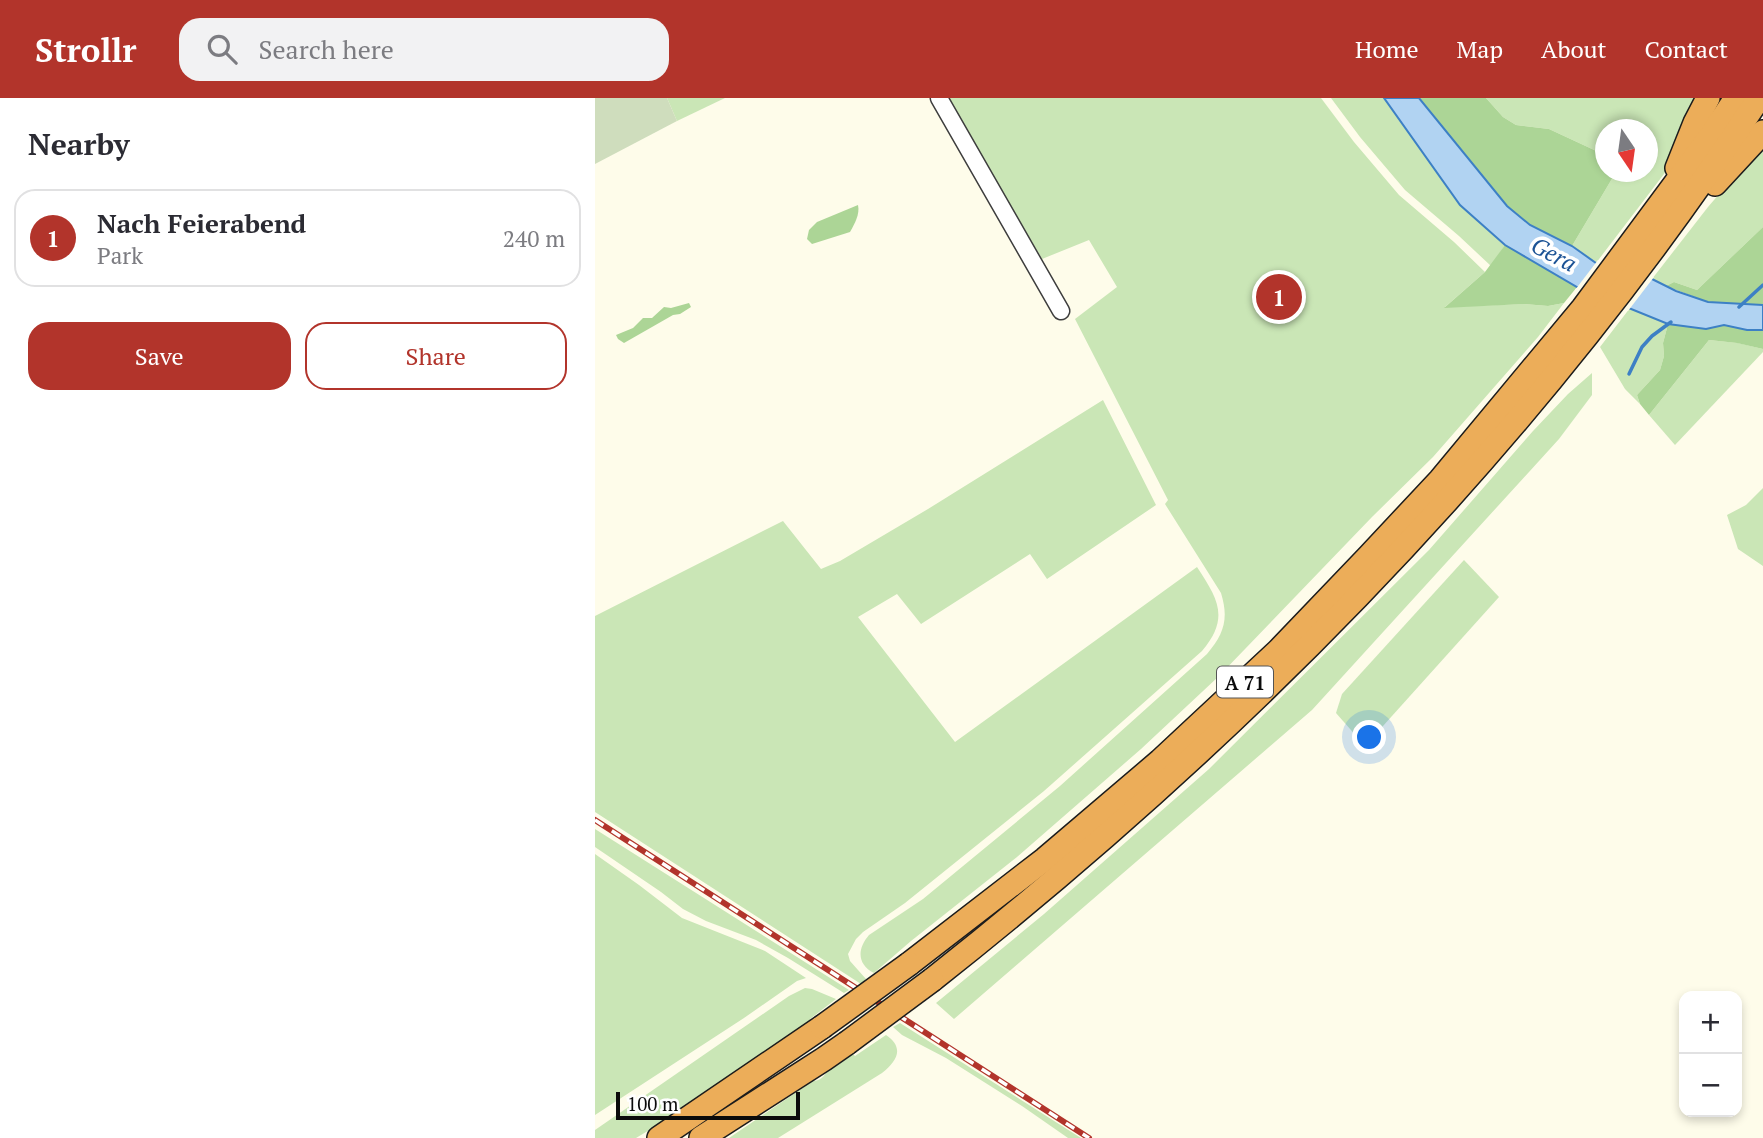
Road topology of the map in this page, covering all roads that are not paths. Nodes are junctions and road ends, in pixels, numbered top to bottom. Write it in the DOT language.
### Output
graph roads {
  1 [pos="939,98"];
  2 [pos="1708,98"];
  3 [pos="1736,98"];
  4 [pos="1759,98"];
  5 [pos="1763,132"];
  6 [pos="1703,164"];
  7 [pos="1061,311"];
  8 [pos="1559,353"];
  9 [pos="659,1138"];
  10 [pos="701,1138"];
  1 -- 7 [label="lane"];
  2 -- 6 [label="highway"];
  3 -- 6 [label="highway"];
  4 -- 6 [label="highway"];
  5 -- 6 [label="highway"];
  6 -- 8 [label="highway, A 71"];
  6 -- 8 [label="highway, A 71"];
  8 -- 9 [label="highway, A 71, bridge"];
  8 -- 10 [label="highway, A 71, bridge"];
}
